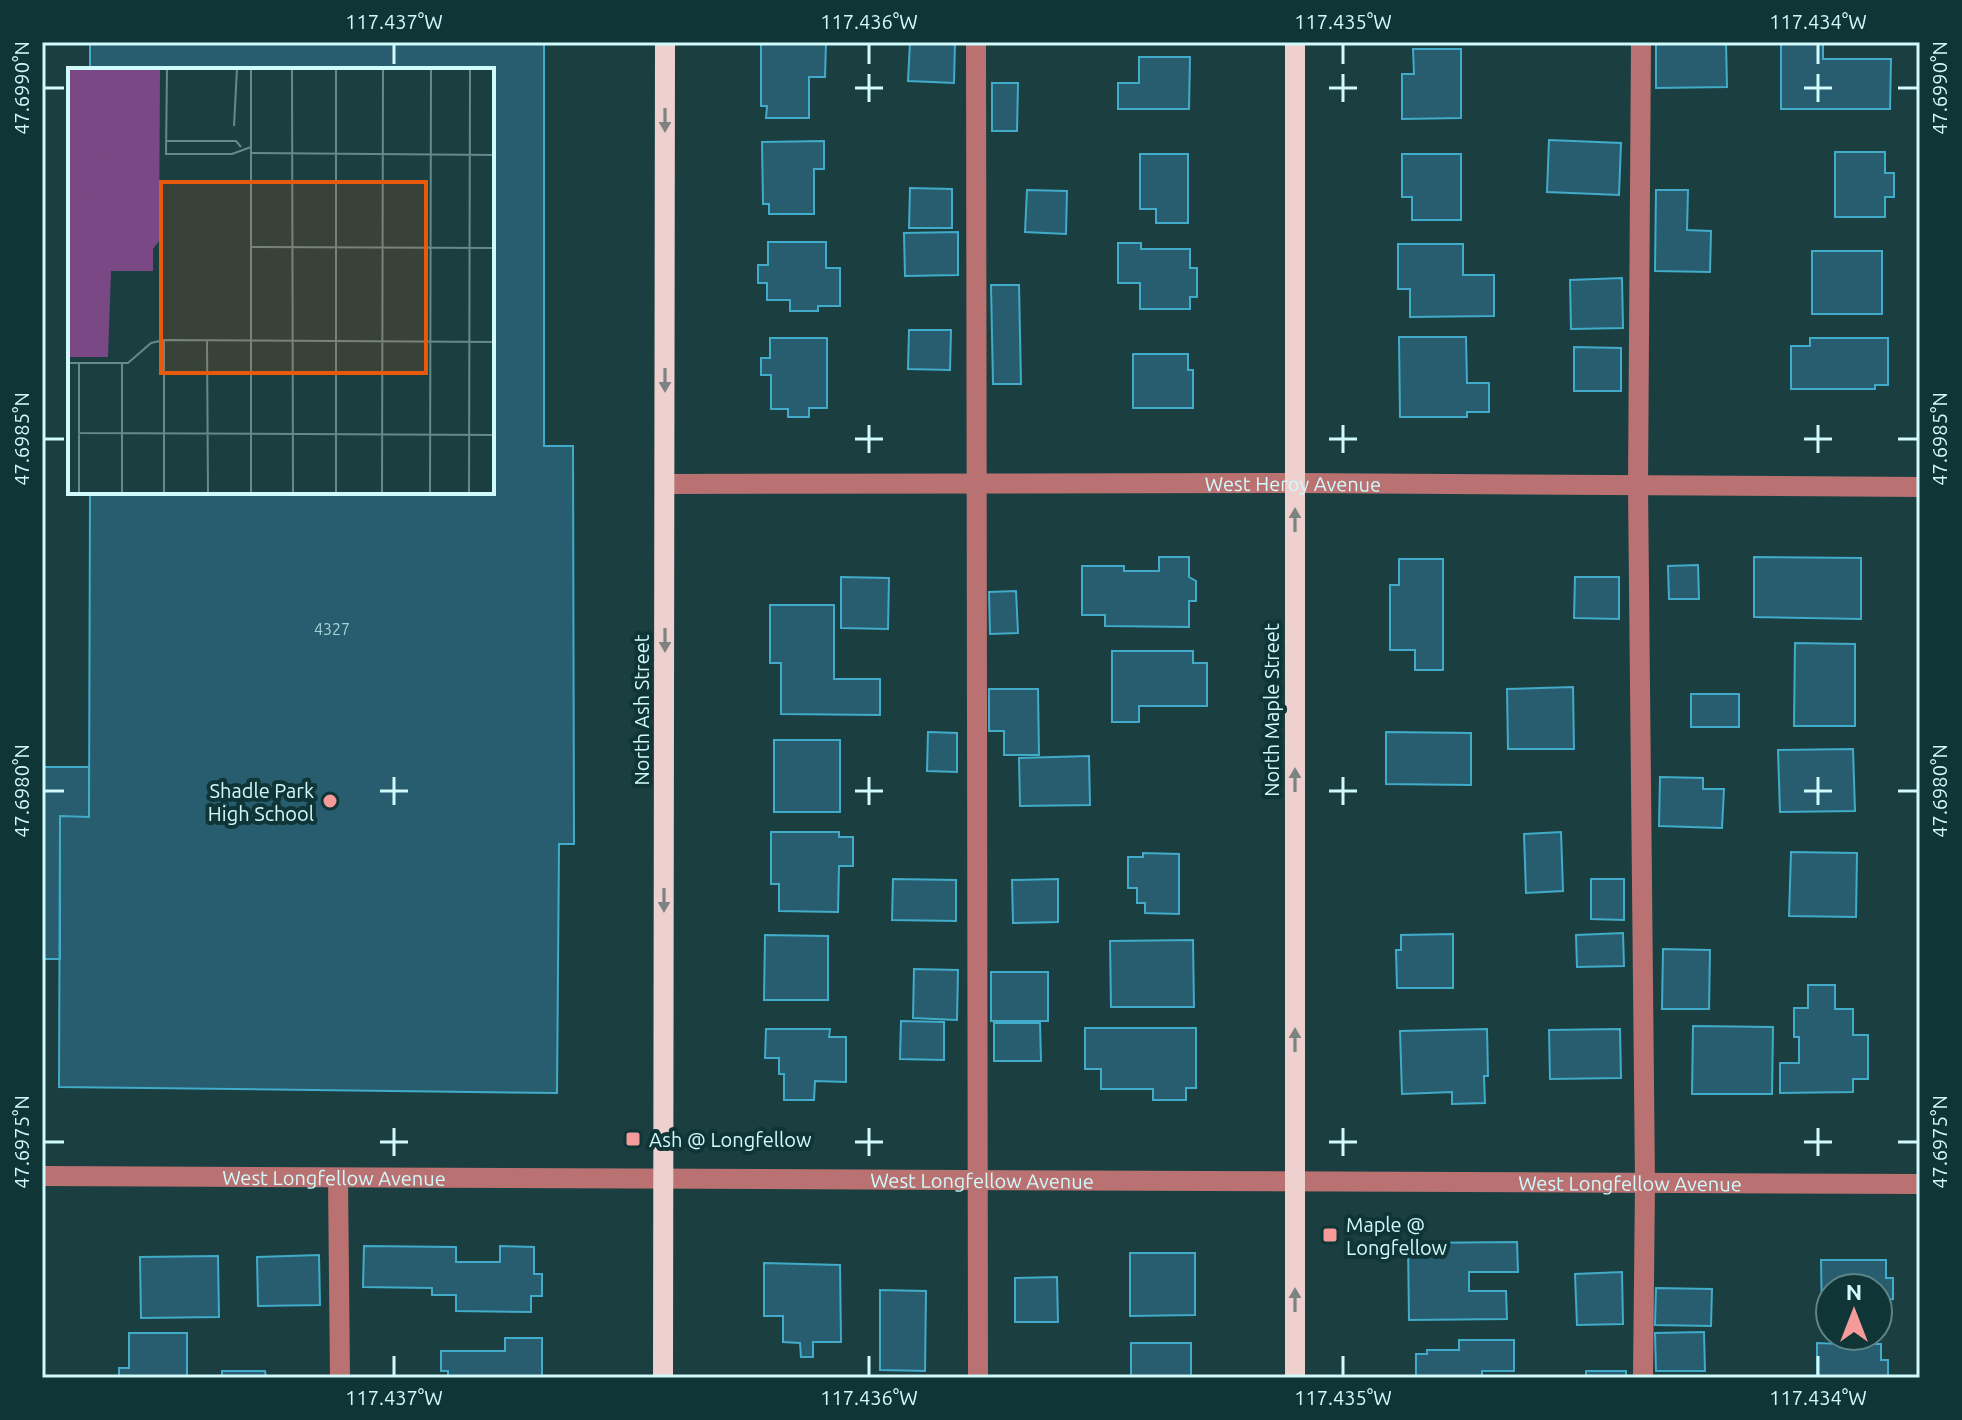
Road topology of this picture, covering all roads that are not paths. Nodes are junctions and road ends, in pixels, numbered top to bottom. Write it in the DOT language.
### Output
graph roads {
  1 [pos="665,42"];
  2 [pos="976,42"];
  3 [pos="1295,42"];
  4 [pos="1641,42"];
  5 [pos="1295,483"];
  6 [pos="665,484"];
  7 [pos="979,484"];
  8 [pos="1638,486"];
  9 [pos="1920,487"];
  10 [pos="42,1176"];
  11 [pos="338,1179"];
  12 [pos="663,1179"];
  13 [pos="979,1179"];
  14 [pos="1295,1180"];
  15 [pos="1645,1183"];
  16 [pos="1920,1184"];
  17 [pos="340,1378"];
  18 [pos="663,1378"];
  19 [pos="978,1378"];
  20 [pos="1295,1378"];
  21 [pos="1643,1378"];
  1 -- 6 [label="main road, North Ash Street, one-way"];
  2 -- 7 [label="street"];
  3 -- 5 [label="main road, North Maple Street"];
  4 -- 8 [label="street"];
  5 -- 7 [label="street, West Heroy Avenue"];
  5 -- 8 [label="street, West Heroy Avenue"];
  14 -- 5 [label="main road, North Maple Street, one-way"];
  6 -- 7 [label="street, West Heroy Avenue"];
  6 -- 12 [label="main road, North Ash Street, one-way"];
  7 -- 13 [label="street"];
  8 -- 9 [label="street, West Heroy Avenue"];
  8 -- 15 [label="street"];
  10 -- 11 [label="street, West Longfellow Avenue"];
  11 -- 12 [label="street, West Longfellow Avenue"];
  11 -- 17 [label="street"];
  12 -- 13 [label="street, West Longfellow Avenue"];
  12 -- 18 [label="main road, North Ash Street"];
  13 -- 14 [label="street, West Longfellow Avenue"];
  13 -- 19 [label="street"];
  14 -- 15 [label="street, West Longfellow Avenue"];
  20 -- 14 [label="main road, North Maple Street, one-way"];
  15 -- 16 [label="street, West Longfellow Avenue"];
  15 -- 21 [label="street"];
}
